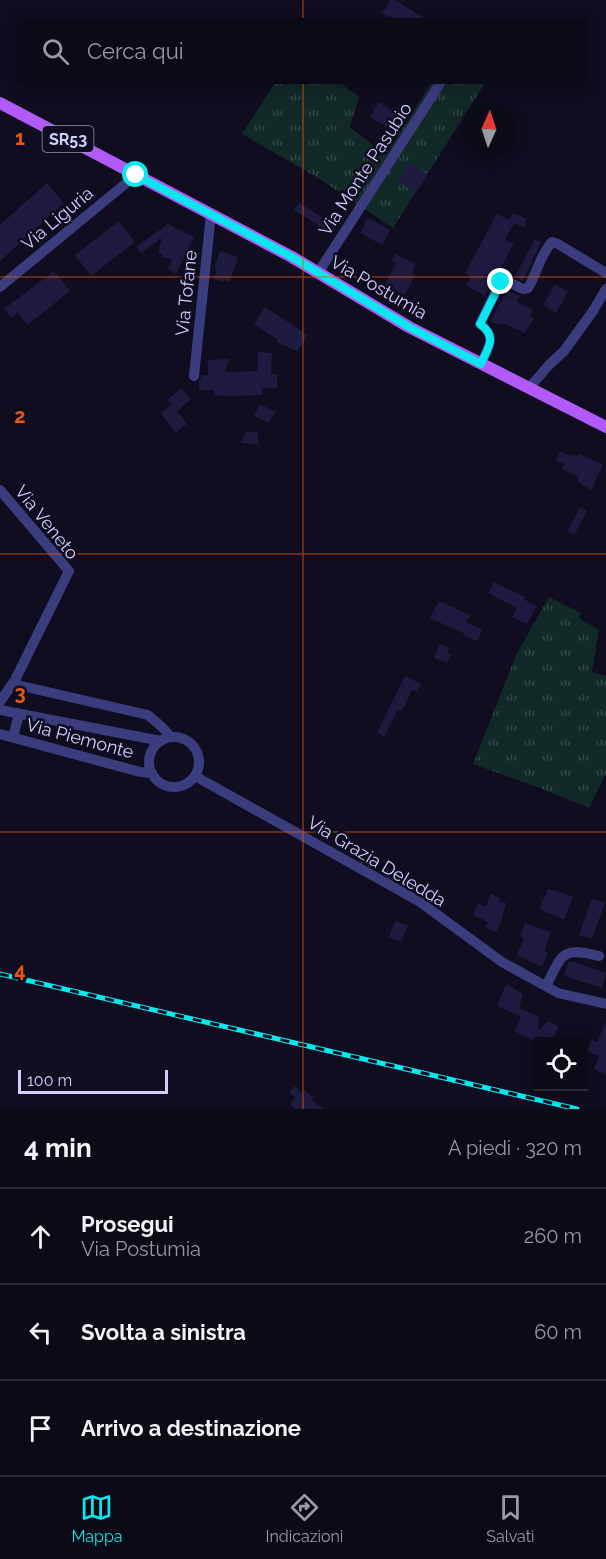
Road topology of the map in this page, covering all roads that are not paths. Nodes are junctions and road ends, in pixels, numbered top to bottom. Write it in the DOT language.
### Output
graph roads {
  1 [pos="440,84"];
  2 [pos="0,104"];
  3 [pos="136,175"];
  4 [pos="211,214"];
  5 [pos="318,273"];
  6 [pos="606,273"];
  7 [pos="0,287"];
  8 [pos="606,289"];
  9 [pos="481,364"];
  10 [pos="194,376"];
  11 [pos="529,388"];
  12 [pos="606,427"];
  13 [pos="0,490"];
  14 [pos="13,684"];
  15 [pos="0,702"];
  16 [pos="0,710"];
  17 [pos="19,714"];
  18 [pos="0,734"];
  19 [pos="13,737"];
  20 [pos="166,739"];
  21 [pos="152,772"];
  22 [pos="195,776"];
  23 [pos="599,956"];
  24 [pos="546,986"];
  25 [pos="606,1004"];
  1 -- 5 [label="street, Via Monte Pasubio"];
  2 -- 3 [label="main road, SR53"];
  3 -- 4 [label="main road, Via Postumia / SR53"];
  3 -- 7 [label="street, Via Liguria"];
  4 -- 5 [label="main road, Via Postumia / SR53"];
  4 -- 10 [label="street, Via Tofane"];
  5 -- 9 [label="main road, Via Postumia / SR53"];
  6 -- 9 [label="street"];
  8 -- 11 [label="street"];
  9 -- 11 [label="main road, Via Postumia / SR53"];
  11 -- 12 [label="main road, Via Postumia / SR53"];
  13 -- 14 [label="street, Via Veneto"];
  14 -- 15 [label="street, Via Veneto"];
  14 -- 20 [label="street"];
  16 -- 17 [label="street, Via Piemonte"];
  17 -- 19 [label="street"];
  17 -- 20 [label="street, Via Piemonte"];
  18 -- 19 [label="street, Via Piemonte"];
  19 -- 21 [label="street, Via Piemonte"];
  20 -- 21 [label="street, Via Piemonte"];
  20 -- 22 [label="street, Via Piemonte"];
  21 -- 22 [label="street, Via Piemonte"];
  22 -- 24 [label="street, Via Grazia Deledda"];
  23 -- 24 [label="street"];
  24 -- 25 [label="street, Via Grazia Deledda"];
}
